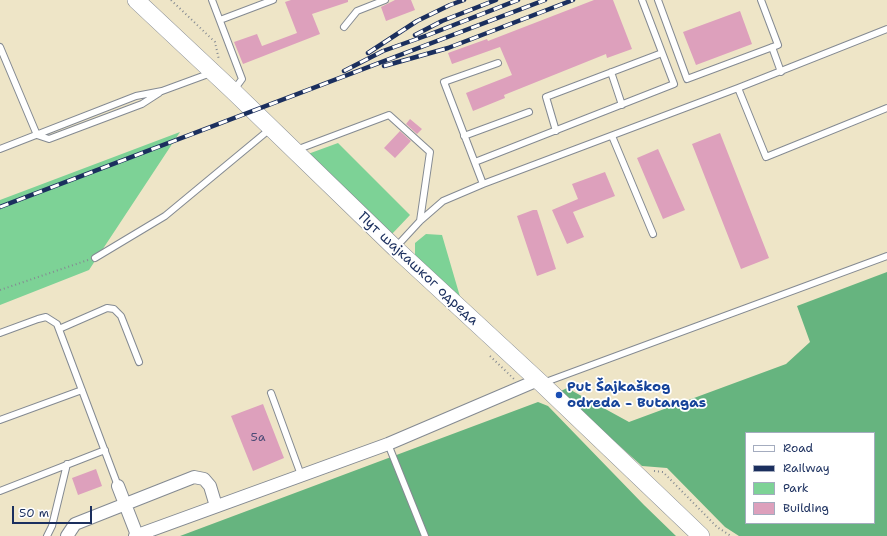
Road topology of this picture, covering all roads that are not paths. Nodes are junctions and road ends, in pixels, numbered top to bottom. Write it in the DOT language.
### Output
graph roads {
  1 [pos="136,0"];
  2 [pos="212,0"];
  3 [pos="273,0"];
  4 [pos="386,0"];
  5 [pos="642,0"];
  6 [pos="658,0"];
  7 [pos="761,0"];
  8 [pos="220,20"];
  9 [pos="344,27"];
  10 [pos="887,29"];
  11 [pos="0,46"];
  12 [pos="772,47"];
  13 [pos="662,53"];
  14 [pos="498,63"];
  15 [pos="217,69"];
  16 [pos="611,72"];
  17 [pos="781,72"];
  18 [pos="738,88"];
  19 [pos="233,92"];
  20 [pos="622,105"];
  21 [pos="887,108"];
  22 [pos="529,112"];
  23 [pos="271,129"];
  24 [pos="556,130"];
  25 [pos="37,135"];
  26 [pos="464,136"];
  27 [pos="612,136"];
  28 [pos="0,149"];
  29 [pos="294,152"];
  30 [pos="475,162"];
  31 [pos="483,184"];
  32 [pos="420,221"];
  33 [pos="652,234"];
  34 [pos="395,248"];
  35 [pos="887,256"];
  36 [pos="95,258"];
  37 [pos="59,329"];
  38 [pos="0,333"];
  39 [pos="139,362"];
  40 [pos="540,382"];
  41 [pos="82,390"];
  42 [pos="271,394"];
  43 [pos="0,420"];
  44 [pos="388,444"];
  45 [pos="105,450"];
  46 [pos="67,464"];
  47 [pos="301,475"];
  48 [pos="118,486"];
  49 [pos="0,491"];
  50 [pos="126,505"];
  51 [pos="216,506"];
  52 [pos="700,533"];
  53 [pos="47,536"];
  54 [pos="67,536"];
  55 [pos="136,536"];
  56 [pos="425,536"];
  1 -- 15 [label="street, Пут шајкашког одреда"];
  2 -- 8 [label="lane"];
  3 -- 8 [label="lane"];
  4 -- 9 [label="lane"];
  5 -- 13 [label="lane"];
  6 -- 12 [label="lane"];
  7 -- 12 [label="lane"];
  8 -- 19 [label="lane"];
  10 -- 17 [label="lane"];
  11 -- 25 [label="lane"];
  12 -- 17 [label="lane"];
  13 -- 16 [label="lane"];
  13 -- 20 [label="lane"];
  14 -- 26 [label="lane"];
  15 -- 19 [label="street, Пут шајкашког одреда"];
  15 -- 25 [label="lane"];
  16 -- 20 [label="lane"];
  16 -- 24 [label="lane"];
  17 -- 18 [label="lane"];
  18 -- 21 [label="lane"];
  18 -- 27 [label="lane"];
  19 -- 23 [label="street, Пут шајкашког одреда"];
  20 -- 24 [label="lane"];
  22 -- 26 [label="lane"];
  23 -- 29 [label="street, Пут шајкашког одреда"];
  23 -- 36 [label="lane"];
  24 -- 30 [label="lane"];
  25 -- 28 [label="lane"];
  26 -- 30 [label="lane"];
  27 -- 31 [label="lane"];
  27 -- 33 [label="lane"];
  29 -- 32 [label="lane"];
  29 -- 34 [label="street, Пут шајкашког одреда"];
  30 -- 31 [label="lane"];
  31 -- 32 [label="lane"];
  32 -- 34 [label="lane"];
  34 -- 40 [label="street, Пут шајкашког одреда"];
  35 -- 40 [label="lane"];
  37 -- 38 [label="lane"];
  37 -- 39 [label="lane"];
  37 -- 41 [label="lane"];
  40 -- 44 [label="street"];
  40 -- 52 [label="street, Пут шајкашког одреда"];
  41 -- 43 [label="lane"];
  41 -- 45 [label="lane"];
  42 -- 47 [label="lane"];
  44 -- 47 [label="street"];
  44 -- 56 [label="lane"];
  45 -- 46 [label="lane"];
  45 -- 48 [label="lane"];
  46 -- 49 [label="lane"];
  46 -- 53 [label="lane"];
  47 -- 51 [label="street"];
  48 -- 50 [label="street"];
  50 -- 51 [label="street"];
  50 -- 54 [label="street"];
  50 -- 55 [label="street"];
  51 -- 55 [label="street"];
}
